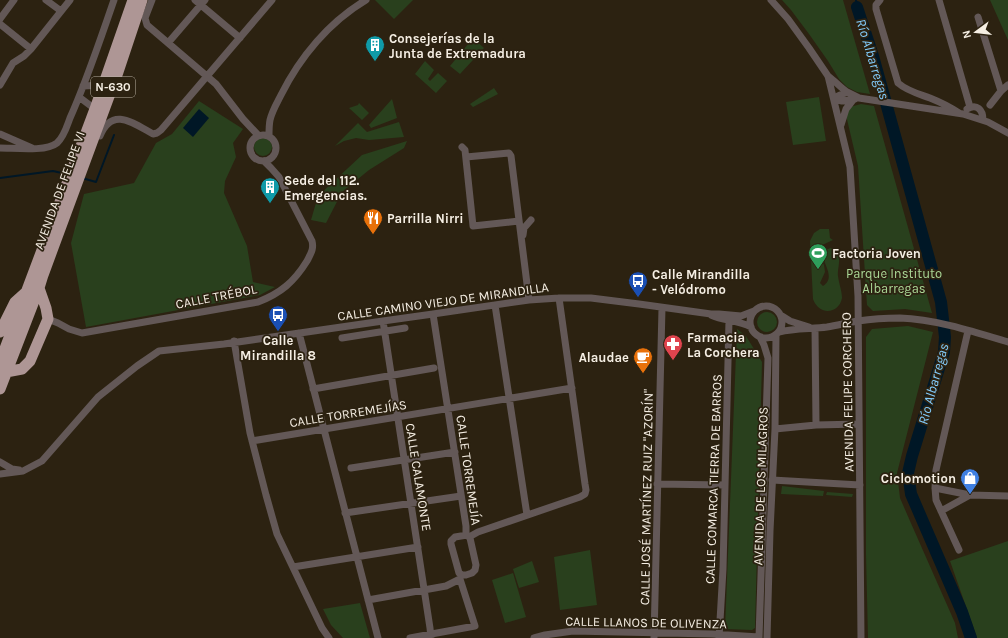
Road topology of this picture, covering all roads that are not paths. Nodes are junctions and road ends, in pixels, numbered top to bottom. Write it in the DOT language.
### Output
graph roads {
  1 [pos="14,0"];
  2 [pos="46,0"];
  3 [pos="70,0"];
  4 [pos="114,0"];
  5 [pos="133,0"];
  6 [pos="142,0"];
  7 [pos="152,0"];
  8 [pos="272,0"];
  9 [pos="366,0"];
  10 [pos="771,0"];
  11 [pos="880,0"];
  12 [pos="939,0"];
  13 [pos="200,2"];
  14 [pos="61,11"];
  15 [pos="978,16"];
  16 [pos="0,19"];
  17 [pos="0,24"];
  18 [pos="240,38"];
  19 [pos="168,43"];
  20 [pos="31,49"];
  21 [pos="208,76"];
  22 [pos="828,76"];
  23 [pos="0,85"];
  24 [pos="104,85"];
  25 [pos="1008,85"];
  26 [pos="83,86"];
  27 [pos="1001,91"];
  28 [pos="846,92"];
  29 [pos="79,97"];
  30 [pos="834,99"];
  31 [pos="856,99"];
  32 [pos="990,105"];
  33 [pos="970,107"];
  34 [pos="95,109"];
  35 [pos="981,110"];
  36 [pos="962,114"];
  37 [pos="244,120"];
  38 [pos="983,120"];
  39 [pos="269,121"];
  40 [pos="840,128"];
  41 [pos="1008,133"];
  42 [pos="0,134"];
  43 [pos="260,134"];
  44 [pos="269,136"];
  45 [pos="251,140"];
  46 [pos="462,146"];
  47 [pos="0,148"];
  48 [pos="36,149"];
  49 [pos="274,156"];
  50 [pos="466,157"];
  51 [pos="264,161"];
  52 [pos="278,177"];
  53 [pos="75,179"];
  54 [pos="530,220"];
  55 [pos="519,221"];
  56 [pos="522,241"];
  57 [pos="39,288"];
  58 [pos="27,291"];
  59 [pos="560,298"];
  60 [pos="529,300"];
  61 [pos="495,305"];
  62 [pos="31,307"];
  63 [pos="662,308"];
  64 [pos="754,311"];
  65 [pos="434,314"];
  66 [pos="711,314"];
  67 [pos="782,316"];
  68 [pos="48,319"];
  69 [pos="729,320"];
  70 [pos="382,321"];
  71 [pos="858,321"];
  72 [pos="751,327"];
  73 [pos="405,328"];
  74 [pos="815,328"];
  75 [pos="384,331"];
  76 [pos="968,331"];
  77 [pos="0,332"];
  78 [pos="298,333"];
  79 [pos="778,334"];
  80 [pos="760,337"];
  81 [pos="342,338"];
  82 [pos="234,342"];
  83 [pos="1008,342"];
  84 [pos="0,362"];
  85 [pos="434,368"];
  86 [pos="3,371"];
  87 [pos="391,375"];
  88 [pos="572,388"];
  89 [pos="0,389"];
  90 [pos="313,389"];
  91 [pos="509,398"];
  92 [pos="448,408"];
  93 [pos="398,416"];
  94 [pos="859,424"];
  95 [pos="816,425"];
  96 [pos="324,429"];
  97 [pos="775,429"];
  98 [pos="252,441"];
  99 [pos="454,452"];
  100 [pos="404,460"];
  101 [pos="0,462"];
  102 [pos="351,468"];
  103 [pos="23,471"];
  104 [pos="0,474"];
  105 [pos="772,480"];
  106 [pos="657,484"];
  107 [pos="860,484"];
  108 [pos="725,485"];
  109 [pos="935,488"];
  110 [pos="970,495"];
  111 [pos="461,496"];
  112 [pos="1008,496"];
  113 [pos="411,503"];
  114 [pos="941,511"];
  115 [pos="345,513"];
  116 [pos="528,515"];
  117 [pos="468,536"];
  118 [pos="418,547"];
  119 [pos="959,550"];
  120 [pos="357,557"];
  121 [pos="293,567"];
  122 [pos="461,577"];
  123 [pos="424,590"];
  124 [pos="368,600"];
  125 [pos="585,635"];
  126 [pos="431,636"];
  127 [pos="654,636"];
  128 [pos="327,637"];
  129 [pos="719,637"];
  130 [pos="378,638"];
  131 [pos="410,638"];
  132 [pos="534,638"];
  133 [pos="762,638"];
  134 [pos="861,638"];
  1 -- 16 [label="street"];
  2 -- 14 [label="street"];
  3 -- 14 [label="street"];
  4 -- 26 [label="street, AVENIDA DE FELIPE VI"];
  5 -- 24 [label="highway, AVENIDA DE FELIPE VI / N-630"];
  6 -- 53 [label="highway, AVENIDA DE FELIPE VI / N-630"];
  7 -- 19 [label="street"];
  8 -- 18 [label="street"];
  9 -- 39 [label="street"];
  10 -- 22 [label="street, AVENIDA FELIPE CORCHERO"];
  11 -- 36 [label="street"];
  12 -- 33 [label="street"];
  13 -- 18 [label="street"];
  13 -- 19 [label="street"];
  14 -- 20 [label="street"];
  15 -- 27 [label="street"];
  17 -- 20 [label="street"];
  18 -- 21 [label="street"];
  19 -- 21 [label="street"];
  20 -- 23 [label="street"];
  21 -- 37 [label="street"];
  21 -- 53 [label="street"];
  22 -- 28 [label="street"];
  22 -- 30 [label="street, AVENIDA FELIPE CORCHERO"];
  24 -- 26 [label="street"];
  24 -- 34 [label="highway, AVENIDA DE FELIPE VI / N-630"];
  25 -- 27 [label="street"];
  26 -- 29 [label="street, AVENIDA DE FELIPE VI"];
  27 -- 32 [label="street"];
  28 -- 30 [label="street"];
  28 -- 31 [label="street"];
  29 -- 34 [label="street"];
  29 -- 48 [label="street, AVENIDA DE FELIPE VI"];
  30 -- 31 [label="street"];
  30 -- 40 [label="street, AVENIDA FELIPE CORCHERO"];
  31 -- 36 [label="street"];
  31 -- 40 [label="street"];
  32 -- 35 [label="street"];
  32 -- 38 [label="street"];
  33 -- 35 [label="street"];
  33 -- 36 [label="street"];
  34 -- 53 [label="highway, AVENIDA DE FELIPE VI / N-630"];
  35 -- 38 [label="street"];
  36 -- 38 [label="street"];
  37 -- 43 [label="street"];
  37 -- 45 [label="street"];
  38 -- 41 [label="street"];
  39 -- 43 [label="street"];
  39 -- 44 [label="street"];
  40 -- 71 [label="street, AVENIDA FELIPE CORCHERO"];
  42 -- 48 [label="street"];
  43 -- 44 [label="street"];
  43 -- 45 [label="street"];
  44 -- 49 [label="street"];
  45 -- 51 [label="street"];
  46 -- 50 [label="street"];
  47 -- 48 [label="street"];
  49 -- 51 [label="street"];
  49 -- 52 [label="street, CALLE TRÉBOL"];
  50 -- 55 [label="street"];
  50 -- 55 [label="street"];
  51 -- 52 [label="street, CALLE TRÉBOL"];
  52 -- 68 [label="street, CALLE TRÉBOL"];
  53 -- 57 [label="highway, AVENIDA DE FELIPE VI / N-630"];
  53 -- 58 [label="highway, AVENIDA DE FELIPE VI / N-630"];
  54 -- 56 [label="street"];
  55 -- 56 [label="street"];
  56 -- 60 [label="street"];
  57 -- 58 [label="highway"];
  57 -- 62 [label="highway, AVENIDA DE FELIPE VI / N-630"];
  57 -- 68 [label="highway"];
  58 -- 77 [label="highway"];
  58 -- 84 [label="highway, AVENIDA DE FELIPE VI / N-630"];
  59 -- 60 [label="street, CALLE CAMINO VIEJO DE MIRANDILLA"];
  59 -- 63 [label="street, CALLE CAMINO VIEJO DE MIRANDILLA"];
  59 -- 88 [label="street, CALLE TORREMEJÍA"];
  60 -- 61 [label="street, CALLE CAMINO VIEJO DE MIRANDILLA"];
  61 -- 65 [label="street, CALLE CAMINO VIEJO DE MIRANDILLA"];
  61 -- 91 [label="street"];
  62 -- 68 [label="highway"];
  62 -- 86 [label="highway, AVENIDA DE FELIPE VI / N-630"];
  63 -- 66 [label="street, CALLE CAMINO VIEJO DE MIRANDILLA"];
  63 -- 106 [label="street, CALLE JOSÉ MARTÍNEZ RUIZ \"AZORÍN\""];
  64 -- 66 [label="street, CALLE CAMINO VIEJO DE MIRANDILLA"];
  64 -- 67 [label="street"];
  64 -- 72 [label="street"];
  65 -- 70 [label="street, CALLE CAMINO VIEJO DE MIRANDILLA"];
  65 -- 92 [label="street, CALLE TORREMEJÍA"];
  66 -- 69 [label="street, CALLE CAMINO VIEJO DE MIRANDILLA"];
  67 -- 74 [label="street"];
  67 -- 79 [label="street"];
  68 -- 86 [label="highway"];
  69 -- 72 [label="street, CALLE CAMINO VIEJO DE MIRANDILLA"];
  69 -- 108 [label="street, CALLE COMARCA TIERRA DE BARROS"];
  70 -- 75 [label="street, CALLE CALAMONTE"];
  70 -- 78 [label="street, CALLE CAMINO VIEJO DE MIRANDILLA"];
  71 -- 74 [label="street"];
  71 -- 76 [label="street"];
  71 -- 94 [label="street, AVENIDA FELIPE CORCHERO"];
  72 -- 80 [label="street"];
  73 -- 75 [label="street"];
  74 -- 79 [label="street"];
  74 -- 95 [label="street"];
  75 -- 81 [label="street"];
  75 -- 87 [label="street, CALLE CALAMONTE"];
  76 -- 83 [label="street"];
  76 -- 109 [label="street"];
  78 -- 82 [label="street, CALLE CAMINO VIEJO DE MIRANDILLA"];
  78 -- 90 [label="street"];
  79 -- 80 [label="street"];
  79 -- 97 [label="street, AVENIDA DE LOS MILAGROS"];
  80 -- 133 [label="street, AVENIDA DE LOS MILAGROS"];
  82 -- 98 [label="street"];
  82 -- 103 [label="street, CALLE CAMINO VIEJO DE MIRANDILLA"];
  85 -- 87 [label="street"];
  86 -- 89 [label="highway, AVENIDA DE FELIPE VI / N-630"];
  87 -- 90 [label="street"];
  87 -- 93 [label="street, CALLE CALAMONTE"];
  88 -- 91 [label="street, CALLE TORREMEJÍA"];
  88 -- 116 [label="street, CALLE TORREMEJÍA"];
  90 -- 96 [label="street"];
  91 -- 92 [label="street, CALLE TORREMEJÍA"];
  91 -- 116 [label="street"];
  92 -- 93 [label="street, CALLE TORREMEJÍAS"];
  92 -- 99 [label="street, CALLE TORREMEJÍA"];
  93 -- 96 [label="street, CALLE TORREMEJÍAS"];
  93 -- 100 [label="street, CALLE CALAMONTE"];
  94 -- 95 [label="street"];
  94 -- 107 [label="street, AVENIDA FELIPE CORCHERO"];
  95 -- 97 [label="street"];
  96 -- 98 [label="street, CALLE TORREMEJÍAS"];
  96 -- 115 [label="street"];
  97 -- 105 [label="street, AVENIDA DE LOS MILAGROS"];
  98 -- 121 [label="street"];
  99 -- 100 [label="street"];
  99 -- 111 [label="street, CALLE TORREMEJÍA"];
  100 -- 102 [label="street"];
  100 -- 113 [label="street, CALLE CALAMONTE"];
  101 -- 103 [label="street"];
  103 -- 104 [label="street"];
  105 -- 107 [label="street"];
  105 -- 133 [label="street, AVENIDA DE LOS MILAGROS"];
  106 -- 108 [label="street"];
  106 -- 127 [label="street, CALLE JOSÉ MARTÍNEZ RUIZ \"AZORÍN\""];
  107 -- 134 [label="street, AVENIDA FELIPE CORCHERO"];
  108 -- 129 [label="street, CALLE COMARCA TIERRA DE BARROS"];
  109 -- 110 [label="street"];
  109 -- 114 [label="street"];
  110 -- 112 [label="street"];
  110 -- 114 [label="street"];
  111 -- 113 [label="street"];
  111 -- 117 [label="street, CALLE TORREMEJÍA"];
  113 -- 115 [label="street"];
  113 -- 118 [label="street, CALLE CALAMONTE"];
  114 -- 119 [label="street"];
  115 -- 120 [label="street"];
  116 -- 117 [label="street, CALLE TORREMEJÍA"];
  117 -- 122 [label="street"];
  117 -- 122 [label="street"];
  118 -- 120 [label="street"];
  118 -- 123 [label="street, CALLE CALAMONTE"];
  120 -- 121 [label="street"];
  120 -- 124 [label="street"];
  121 -- 128 [label="street"];
  122 -- 123 [label="street"];
  122 -- 126 [label="street"];
  123 -- 124 [label="street"];
  123 -- 126 [label="street, CALLE CALAMONTE"];
  124 -- 130 [label="street"];
  125 -- 127 [label="street, CALLE LLANOS DE OLIVENZA"];
  125 -- 132 [label="street, CALLE LLANOS DE OLIVENZA"];
  126 -- 131 [label="street"];
  127 -- 129 [label="street, CALLE LLANOS DE OLIVENZA"];
  129 -- 133 [label="street, CALLE LLANOS DE OLIVENZA"];
}
